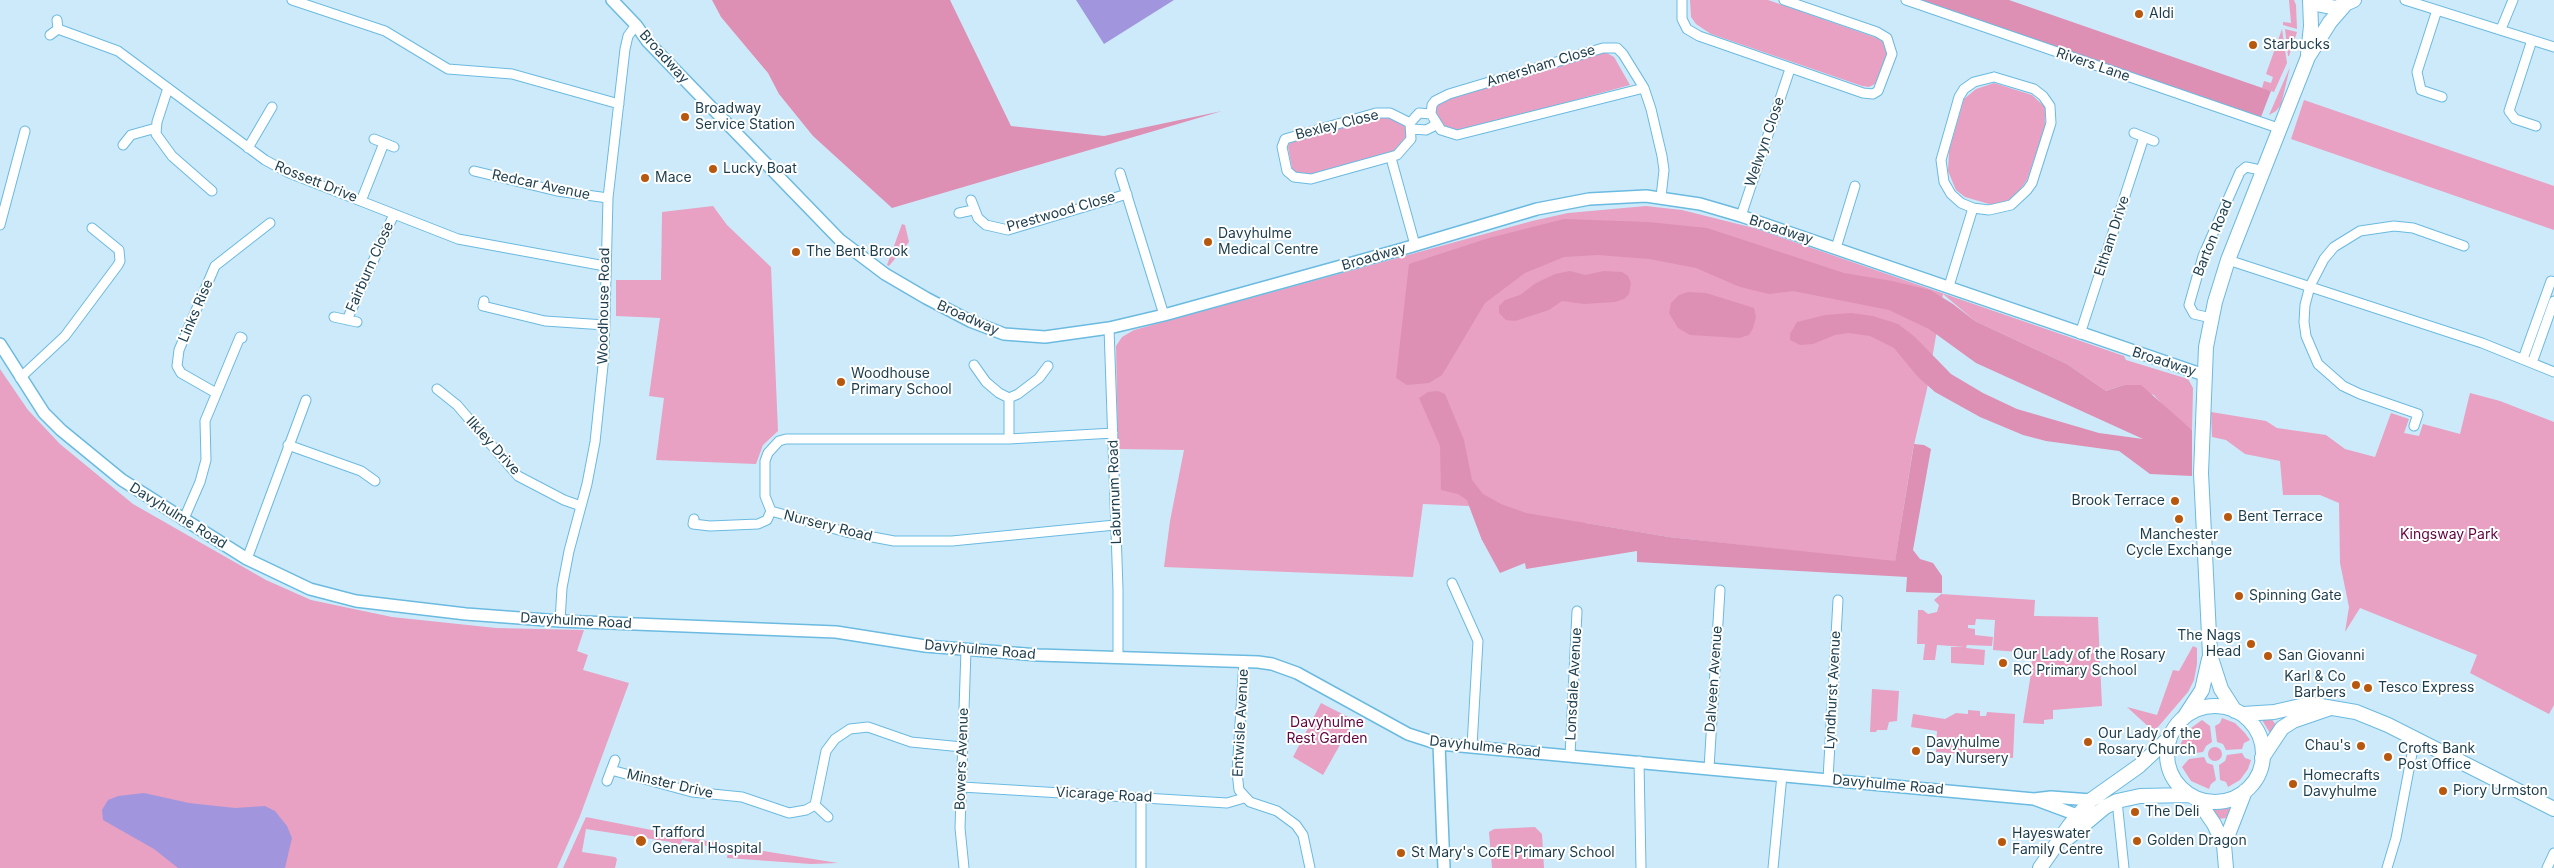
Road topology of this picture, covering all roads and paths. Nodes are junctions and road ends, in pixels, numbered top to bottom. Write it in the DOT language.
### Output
graph roads {
  1 [pos="292,0"];
  2 [pos="612,0"];
  3 [pos="1682,0"];
  4 [pos="1784,0"];
  5 [pos="1906,0"];
  6 [pos="2310,0"];
  7 [pos="2314,0"];
  8 [pos="2405,0"];
  9 [pos="2513,0"];
  10 [pos="2353,2"];
  11 [pos="2434,6"];
  12 [pos="636,25"];
  13 [pos="2501,29"];
  14 [pos="50,35"];
  15 [pos="2532,40"];
  16 [pos="2554,48"];
  17 [pos="2308,57"];
  18 [pos="1790,69"];
  19 [pos="168,88"];
  20 [pos="1644,88"];
  21 [pos="2442,97"];
  22 [pos="619,104"];
  23 [pos="272,107"];
  24 [pos="1433,118"];
  25 [pos="1411,126"];
  26 [pos="2536,126"];
  27 [pos="156,128"];
  28 [pos="2281,129"];
  29 [pos="1426,130"];
  30 [pos="25,131"];
  31 [pos="2134,133"];
  32 [pos="2144,137"];
  33 [pos="374,139"];
  34 [pos="2154,141"];
  35 [pos="384,143"];
  36 [pos="123,145"];
  37 [pos="394,147"];
  38 [pos="248,148"];
  39 [pos="1391,158"];
  40 [pos="474,171"];
  41 [pos="2265,171"];
  42 [pos="1120,173"];
  43 [pos="1856,186"];
  44 [pos="212,191"];
  45 [pos="1127,194"];
  46 [pos="1661,197"];
  47 [pos="608,198"];
  48 [pos="971,200"];
  49 [pos="361,201"];
  50 [pos="1973,208"];
  51 [pos="974,210"];
  52 [pos="959,213"];
  53 [pos="394,214"];
  54 [pos="1741,216"];
  55 [pos="270,223"];
  56 [pos="0,225"];
  57 [pos="92,228"];
  58 [pos="1415,245"];
  59 [pos="2464,246"];
  60 [pos="1836,248"];
  61 [pos="2228,260"];
  62 [pos="605,266"];
  63 [pos="2554,282"];
  64 [pos="1949,286"];
  65 [pos="2310,286"];
  66 [pos="484,301"];
  67 [pos="2554,301"];
  68 [pos="1164,315"];
  69 [pos="334,317"];
  70 [pos="2211,318"];
  71 [pos="346,320"];
  72 [pos="357,322"];
  73 [pos="605,324"];
  74 [pos="1109,328"];
  75 [pos="2080,334"];
  76 [pos="242,338"];
  77 [pos="0,344"];
  78 [pos="2523,359"];
  79 [pos="2532,362"];
  80 [pos="974,364"];
  81 [pos="1048,366"];
  82 [pos="2554,372"];
  83 [pos="2204,375"];
  84 [pos="20,378"];
  85 [pos="437,390"];
  86 [pos="216,393"];
  87 [pos="1009,398"];
  88 [pos="306,400"];
  89 [pos="2414,426"];
  90 [pos="1113,433"];
  91 [pos="1009,439"];
  92 [pos="288,445"];
  93 [pos="375,481"];
  94 [pos="581,506"];
  95 [pos="771,511"];
  96 [pos="694,519"];
  97 [pos="183,521"];
  98 [pos="1115,525"];
  99 [pos="247,559"];
  100 [pos="1452,583"];
  101 [pos="1720,590"];
  102 [pos="1838,600"];
  103 [pos="1577,611"];
  104 [pos="560,621"];
  105 [pos="966,650"];
  106 [pos="2210,655"];
  107 [pos="1118,657"];
  108 [pos="1244,661"];
  109 [pos="2331,708"];
  110 [pos="2239,713"];
  111 [pos="2184,718"];
  112 [pos="2169,738"];
  113 [pos="2415,738"];
  114 [pos="1439,744"];
  115 [pos="962,746"];
  116 [pos="1472,746"];
  117 [pos="1570,756"];
  118 [pos="2262,758"];
  119 [pos="615,760"];
  120 [pos="1639,761"];
  121 [pos="1708,768"];
  122 [pos="611,770"];
  123 [pos="1782,775"];
  124 [pos="1828,779"];
  125 [pos="607,781"];
  126 [pos="962,787"];
  127 [pos="2245,792"];
  128 [pos="1141,797"];
  129 [pos="2193,797"];
  130 [pos="1244,798"];
  131 [pos="2034,799"];
  132 [pos="2092,800"];
  133 [pos="2117,801"];
  134 [pos="815,805"];
  135 [pos="2554,809"];
  136 [pos="828,817"];
  137 [pos="2084,817"];
  138 [pos="2224,845"];
  139 [pos="2554,854"];
  140 [pos="964,868"];
  141 [pos="1141,868"];
  142 [pos="1310,868"];
  143 [pos="1444,868"];
  144 [pos="1641,868"];
  145 [pos="1774,868"];
  146 [pos="2040,868"];
  147 [pos="2124,868"];
  148 [pos="2226,868"];
  149 [pos="2387,868"];
  150 [pos="2547,868"];
  1 -- 22 [label="street"];
  2 -- 12 [label="street"];
  3 -- 18 [label="street"];
  4 -- 18 [label="street"];
  5 -- 28 [label="street, Rivers Lane"];
  6 -- 17 [label="main road, Barton Road"];
  7 -- 10 [label="main road"];
  8 -- 11 [label="street"];
  9 -- 13 [label="street"];
  10 -- 17 [label="main road, Barton Road"];
  11 -- 13 [label="street"];
  11 -- 21 [label="street"];
  12 -- 22 [label="street, Woodhouse Road"];
  12 -- 74 [label="street, Broadway"];
  13 -- 15 [label="street"];
  14 -- 19 [label="street, Rossett Drive"];
  15 -- 16 [label="street"];
  15 -- 26 [label="street"];
  17 -- 28 [label="main road, Barton Road"];
  18 -- 54 [label="street, Welwyn Close"];
  19 -- 27 [label="street"];
  19 -- 38 [label="street, Rossett Drive"];
  20 -- 24 [label="street"];
  20 -- 24 [label="street, Amersham Close"];
  20 -- 46 [label="street, Amersham Close"];
  22 -- 47 [label="street, Woodhouse Road"];
  23 -- 38 [label="street"];
  24 -- 25 [label="street, Bexley Close"];
  24 -- 29 [label="street, Amersham Close"];
  25 -- 29 [label="street, Bexley Close"];
  25 -- 39 [label="street, Bexley Close"];
  25 -- 39 [label="street, Bexley Close"];
  27 -- 36 [label="street"];
  27 -- 44 [label="street"];
  28 -- 41 [label="main road, Barton Road"];
  30 -- 56 [label="street"];
  31 -- 32 [label="street"];
  32 -- 34 [label="street"];
  32 -- 75 [label="street, Eltham Drive"];
  33 -- 35 [label="street"];
  35 -- 37 [label="street"];
  35 -- 49 [label="street"];
  38 -- 49 [label="street, Rossett Drive"];
  39 -- 58 [label="street"];
  40 -- 47 [label="street, Redcar Avenue"];
  41 -- 61 [label="main road, Barton Road"];
  41 -- 70 [label="street, Barton Road"];
  42 -- 45 [label="street, Prestwood Close"];
  43 -- 60 [label="street"];
  45 -- 51 [label="street, Prestwood Close"];
  45 -- 68 [label="street, Prestwood Close"];
  46 -- 54 [label="street, Broadway"];
  46 -- 58 [label="street, Broadway"];
  47 -- 62 [label="street, Woodhouse Road"];
  48 -- 51 [label="street, Prestwood Close"];
  49 -- 53 [label="street, Rossett Drive"];
  50 -- 50 [label="street"];
  50 -- 64 [label="street"];
  51 -- 52 [label="street"];
  53 -- 62 [label="street, Rossett Drive"];
  53 -- 71 [label="street, Fairburn Close"];
  54 -- 60 [label="street, Broadway"];
  55 -- 86 [label="street, Links Rise"];
  57 -- 84 [label="street"];
  58 -- 68 [label="street, Broadway"];
  59 -- 65 [label="street"];
  60 -- 64 [label="street, Broadway"];
  61 -- 65 [label="street"];
  61 -- 70 [label="main road, Barton Road"];
  62 -- 73 [label="street, Woodhouse Road"];
  63 -- 78 [label="street"];
  64 -- 75 [label="street, Broadway"];
  65 -- 78 [label="street"];
  65 -- 89 [label="street"];
  66 -- 73 [label="street"];
  67 -- 79 [label="street"];
  68 -- 74 [label="street, Broadway"];
  69 -- 71 [label="street, Fairburn Close"];
  70 -- 83 [label="main road, Barton Road"];
  71 -- 72 [label="street, Fairburn Close"];
  73 -- 94 [label="street, Woodhouse Road"];
  74 -- 90 [label="street, Laburnum Road"];
  75 -- 83 [label="street, Broadway"];
  76 -- 86 [label="street"];
  77 -- 84 [label="street, Davyhulme Road"];
  78 -- 79 [label="street"];
  79 -- 82 [label="street"];
  80 -- 87 [label="street"];
  81 -- 87 [label="street"];
  83 -- 106 [label="main road, Barton Road"];
  84 -- 97 [label="street, Davyhulme Road"];
  85 -- 94 [label="street, Ilkley Drive"];
  86 -- 97 [label="street"];
  87 -- 91 [label="street"];
  88 -- 92 [label="street"];
  90 -- 91 [label="street, Nursery Road"];
  90 -- 98 [label="street, Laburnum Road"];
  91 -- 95 [label="street, Nursery Road"];
  92 -- 93 [label="street"];
  92 -- 99 [label="street"];
  94 -- 104 [label="street, Woodhouse Road"];
  95 -- 96 [label="street"];
  95 -- 98 [label="street, Nursery Road"];
  97 -- 99 [label="street, Davyhulme Road"];
  98 -- 107 [label="street, Laburnum Road"];
  99 -- 104 [label="street, Davyhulme Road"];
  100 -- 116 [label="street"];
  101 -- 121 [label="street, Dalveen Avenue"];
  102 -- 124 [label="street, Lyndhurst Avenue"];
  103 -- 117 [label="street, Lonsdale Avenue"];
  104 -- 105 [label="street, Davyhulme Road"];
  105 -- 107 [label="street, Davyhulme Road"];
  105 -- 115 [label="street, Bowers Avenue"];
  106 -- 110 [label="main road"];
  106 -- 111 [label="main road"];
  107 -- 108 [label="street, Davyhulme Road"];
  108 -- 114 [label="street, Davyhulme Road"];
  108 -- 130 [label="street, Entwisle Avenue"];
  109 -- 110 [label="main road"];
  109 -- 113 [label="main road"];
  109 -- 118 [label="main road"];
  110 -- 111 [label="main road"];
  110 -- 118 [label="main road"];
  111 -- 112 [label="main road"];
  112 -- 129 [label="main road"];
  112 -- 132 [label="main road"];
  113 -- 135 [label="main road"];
  113 -- 149 [label="street"];
  114 -- 116 [label="street, Davyhulme Road"];
  114 -- 143 [label="street"];
  115 -- 126 [label="street, Bowers Avenue"];
  115 -- 134 [label="street"];
  116 -- 117 [label="street, Davyhulme Road"];
  117 -- 120 [label="street, Davyhulme Road"];
  118 -- 127 [label="main road"];
  119 -- 122 [label="street, Minster Drive"];
  120 -- 121 [label="street, Davyhulme Road"];
  120 -- 144 [label="street"];
  121 -- 123 [label="street, Davyhulme Road"];
  122 -- 125 [label="street, Minster Drive"];
  122 -- 134 [label="street, Minster Drive"];
  123 -- 124 [label="street, Davyhulme Road"];
  123 -- 145 [label="street"];
  124 -- 131 [label="street, Davyhulme Road"];
  126 -- 128 [label="street, Vicarage Road"];
  126 -- 140 [label="street, Bowers Avenue"];
  127 -- 129 [label="main road"];
  127 -- 138 [label="main road"];
  128 -- 130 [label="street, Vicarage Road"];
  128 -- 141 [label="street"];
  129 -- 133 [label="main road"];
  129 -- 138 [label="main road"];
  130 -- 142 [label="street, Entwisle Avenue"];
  131 -- 132 [label="street"];
  131 -- 137 [label="street"];
  132 -- 137 [label="main road"];
  133 -- 137 [label="main road"];
  133 -- 147 [label="street"];
  134 -- 136 [label="street"];
  137 -- 146 [label="main road"];
  138 -- 148 [label="main road"];
  139 -- 150 [label="street"];
}
